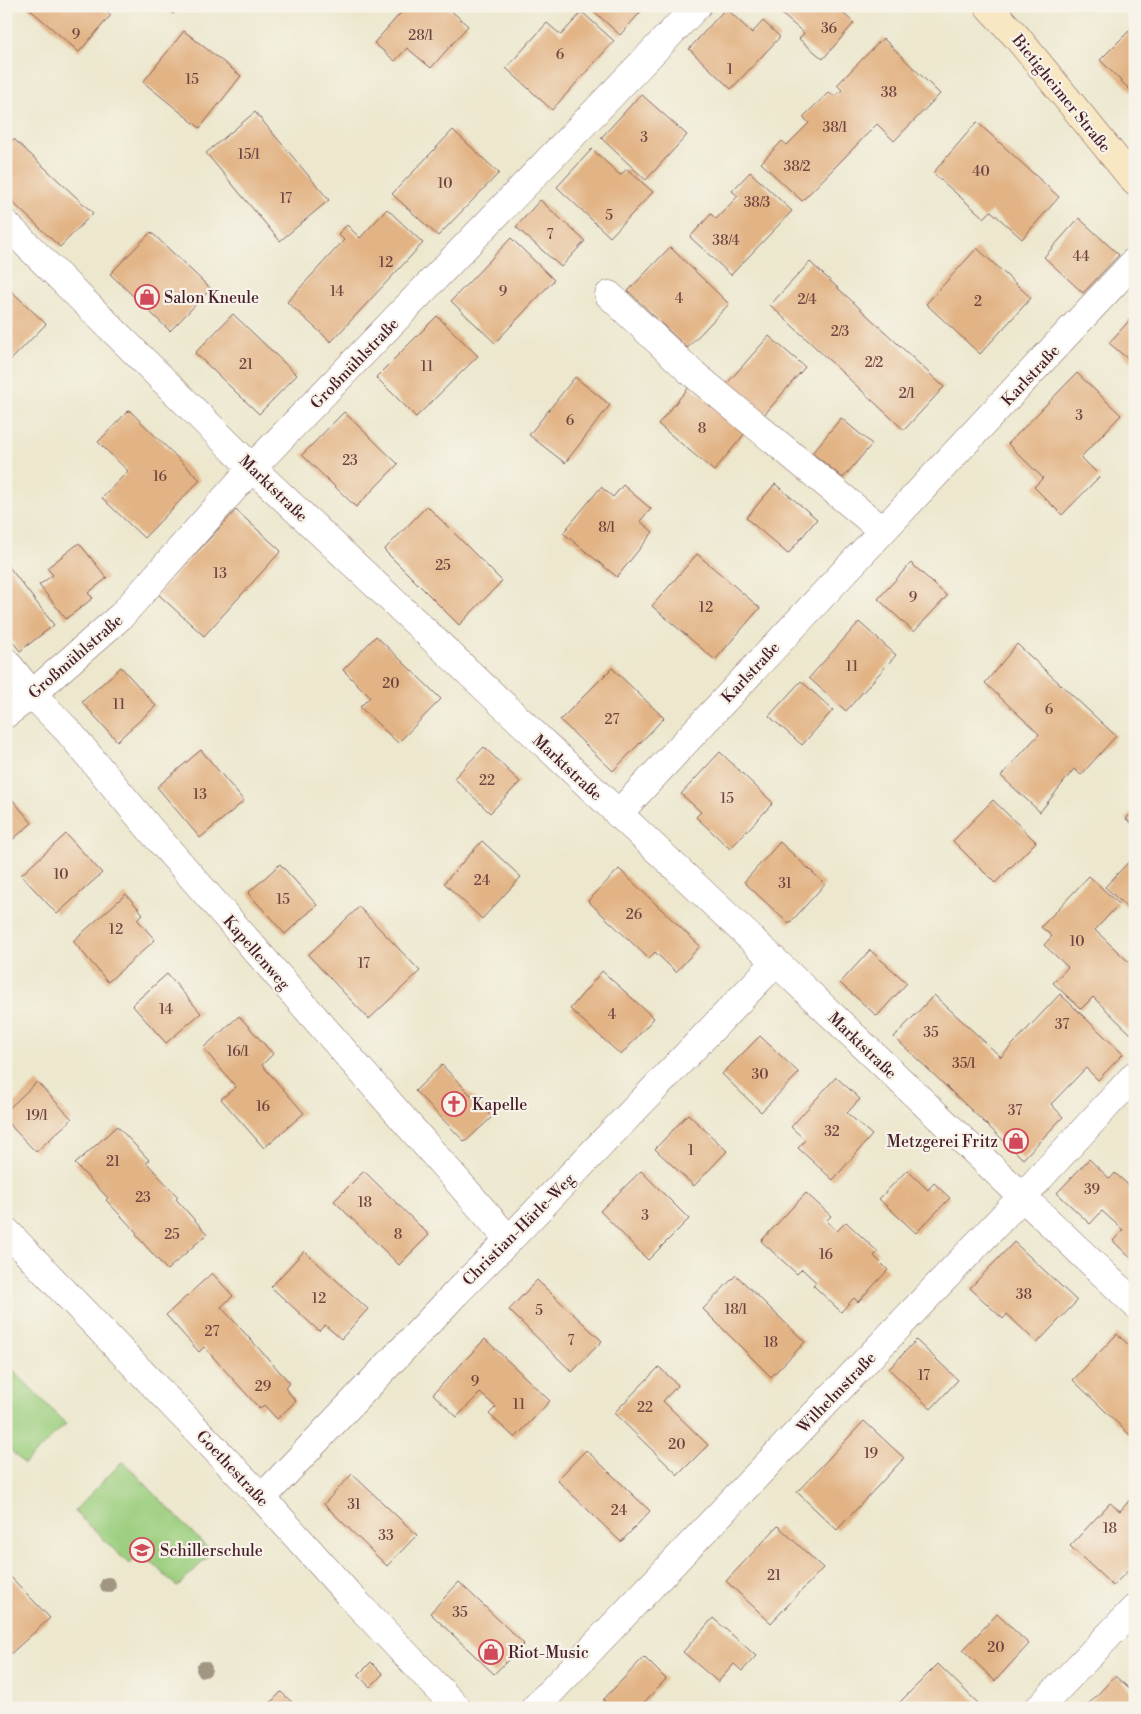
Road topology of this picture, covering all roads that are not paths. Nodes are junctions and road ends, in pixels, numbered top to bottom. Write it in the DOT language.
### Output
graph roads {
  1 [pos="697,6"];
  2 [pos="988,6"];
  3 [pos="1135,182"];
  4 [pos="6,224"];
  5 [pos="1135,261"];
  6 [pos="609,295"];
  7 [pos="252,468"];
  8 [pos="882,530"];
  9 [pos="6,662"];
  10 [pos="32,694"];
  11 [pos="6,714"];
  12 [pos="618,814"];
  13 [pos="776,962"];
  14 [pos="1135,1075"];
  15 [pos="1022,1197"];
  16 [pos="6,1231"];
  17 [pos="509,1240"];
  18 [pos="1135,1304"];
  19 [pos="262,1498"];
  20 [pos="1135,1608"];
  21 [pos="457,1708"];
  22 [pos="535,1708"];
  23 [pos="1039,1708"];
  1 -- 7 [label="street, Großmühlstraße"];
  2 -- 3 [label="main road, Bietigheimer Straße"];
  4 -- 7 [label="street, Marktstraße"];
  5 -- 8 [label="street, Karlstraße"];
  6 -- 8 [label="street"];
  7 -- 10 [label="street, Großmühlstraße"];
  7 -- 12 [label="street, Marktstraße"];
  8 -- 12 [label="street, Karlstraße"];
  9 -- 10 [label="street, Kapellenweg"];
  10 -- 11 [label="street, Großmühlstraße"];
  10 -- 17 [label="street, Kapellenweg"];
  12 -- 13 [label="street, Marktstraße"];
  13 -- 15 [label="street, Marktstraße"];
  13 -- 17 [label="street, Christian-Härle-Weg"];
  14 -- 15 [label="street, Wilhelmstraße"];
  15 -- 18 [label="street, Marktstraße"];
  15 -- 22 [label="street, Wilhelmstraße"];
  16 -- 19 [label="street, Goethestraße"];
  17 -- 19 [label="street, Christian-Härle-Weg"];
  19 -- 21 [label="street, Goethestraße"];
  20 -- 23 [label="street"];
}
